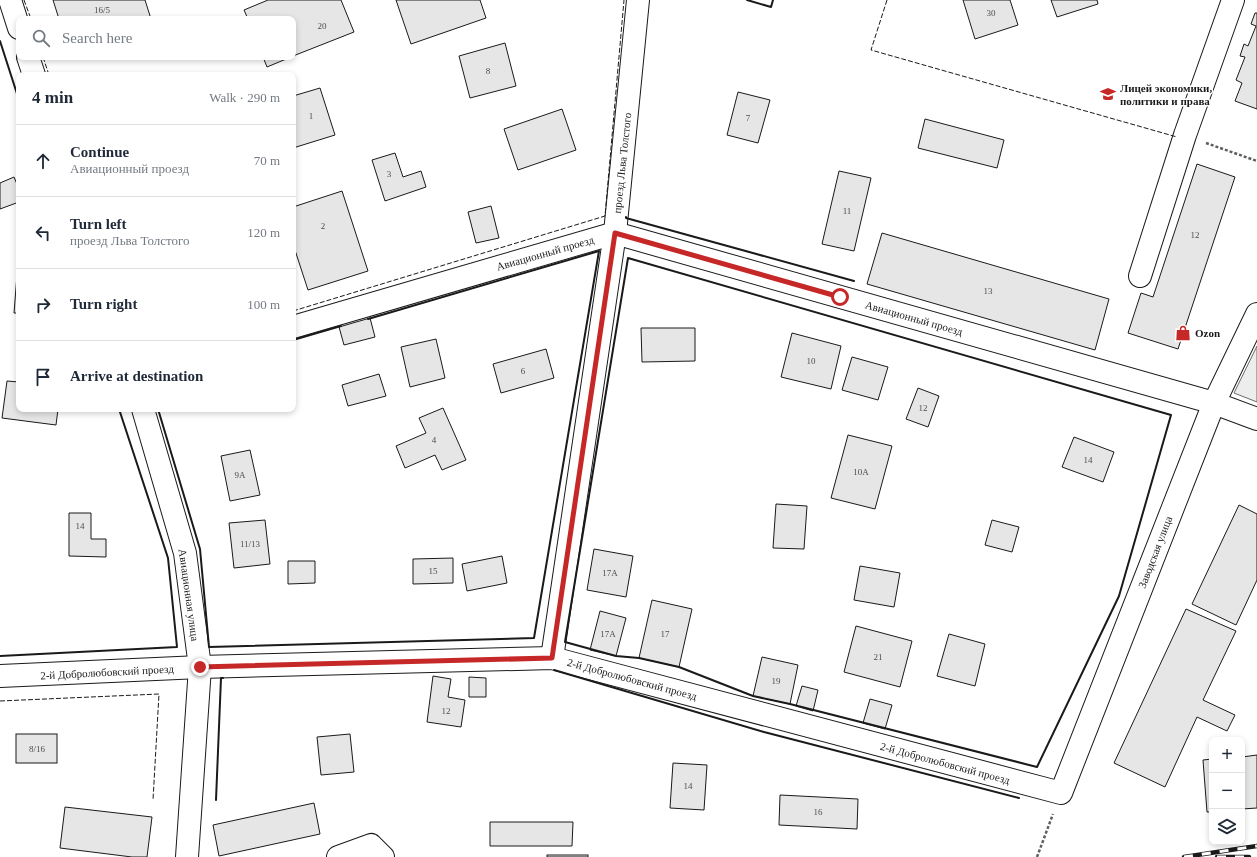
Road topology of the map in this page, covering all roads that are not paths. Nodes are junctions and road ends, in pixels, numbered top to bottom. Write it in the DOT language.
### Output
graph roads {
  1 [pos="10,0"];
  2 [pos="638,0"];
  3 [pos="1233,0"];
  4 [pos="16,19"];
  5 [pos="29,60"];
  6 [pos="33,72"];
  7 [pos="615,233"];
  8 [pos="1140,276"];
  9 [pos="1257,314"];
  10 [pos="296,326"];
  11 [pos="1214,403"];
  12 [pos="144,412"];
  13 [pos="1257,419"];
  14 [pos="552,658"];
  15 [pos="200,667"];
  16 [pos="0,676"];
  17 [pos="1061,793"];
  18 [pos="187,857"];
  19 [pos="338,857"];
  20 [pos="383,857"];
  1 -- 4 [label="street"];
  2 -- 7 [label="street, проезд Льва Толстого"];
  3 -- 8 [label="street"];
  5 -- 6 [label="street"];
  7 -- 10 [label="street, Авиационный проезд"];
  7 -- 11 [label="street, Авиационный проезд"];
  7 -- 14 [label="street, проезд Льва Толстого"];
  9 -- 11 [label="street, Заводская улица"];
  11 -- 13 [label="street, Авиационный проезд"];
  11 -- 17 [label="street, Заводская улица"];
  12 -- 15 [label="street, Авиационная улица"];
  14 -- 15 [label="street, 2-й Добролюбовский проезд"];
  14 -- 17 [label="street, 2-й Добролюбовский проезд"];
  15 -- 16 [label="street, 2-й Добролюбовский проезд"];
  15 -- 18 [label="street, Авиационная улица"];
  19 -- 20 [label="street"];
}
